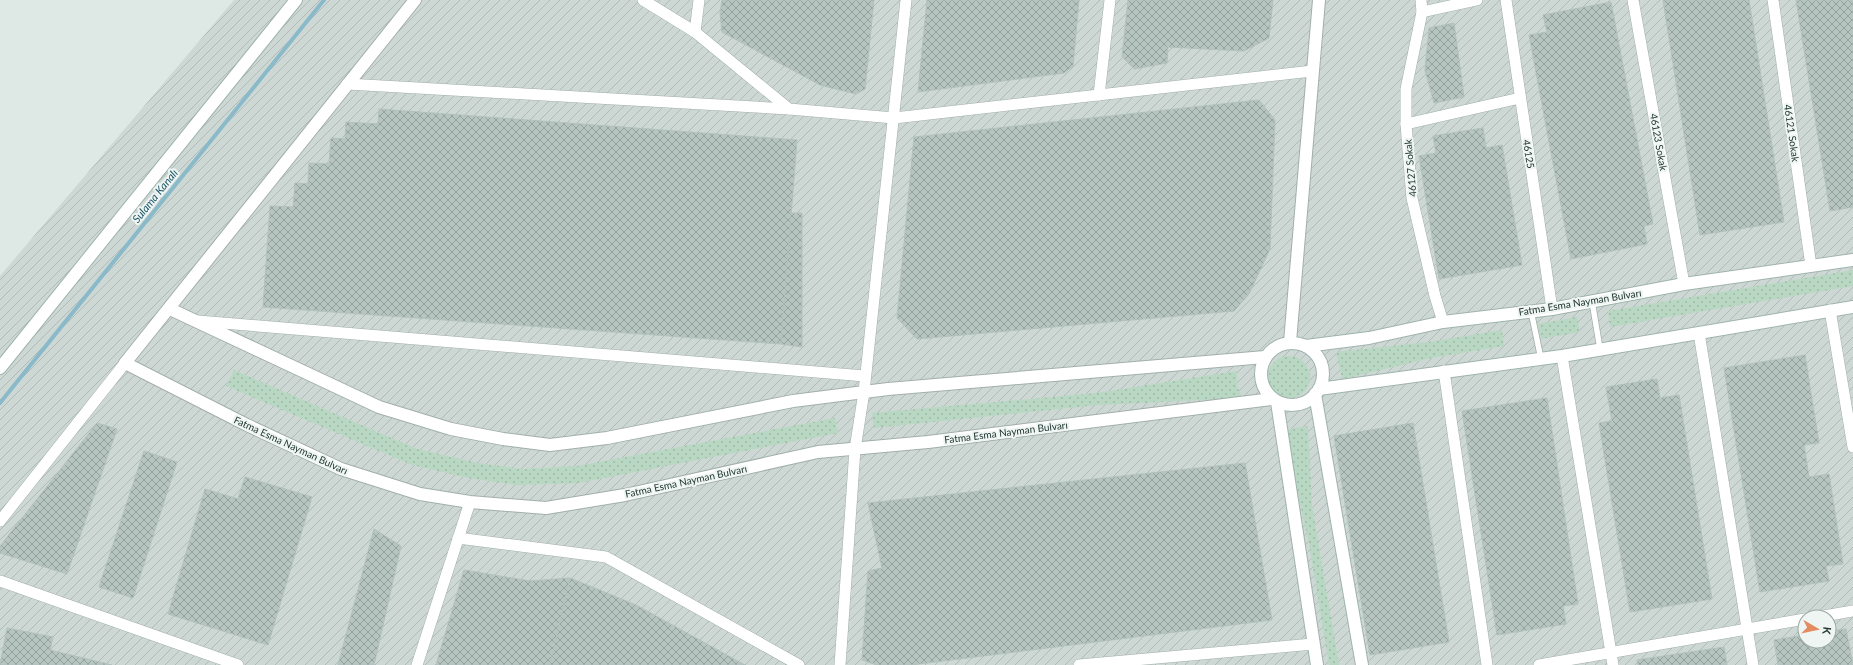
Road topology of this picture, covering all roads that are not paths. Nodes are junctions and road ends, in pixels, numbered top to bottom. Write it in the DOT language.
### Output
graph roads {
  1 [pos="296,0"];
  2 [pos="415,0"];
  3 [pos="643,0"];
  4 [pos="699,0"];
  5 [pos="906,0"];
  6 [pos="1110,0"];
  7 [pos="1319,0"];
  8 [pos="1421,0"];
  9 [pos="1477,0"];
  10 [pos="1506,0"];
  11 [pos="1633,0"];
  12 [pos="1773,0"];
  13 [pos="1422,12"];
  14 [pos="695,32"];
  15 [pos="1312,71"];
  16 [pos="347,84"];
  17 [pos="1099,95"];
  18 [pos="1520,98"];
  19 [pos="789,109"];
  20 [pos="894,118"];
  21 [pos="1406,124"];
  22 [pos="1853,260"];
  23 [pos="1811,266"];
  24 [pos="1684,284"];
  25 [pos="1592,301"];
  26 [pos="1853,306"];
  27 [pos="170,309"];
  28 [pos="1552,309"];
  29 [pos="1830,310"];
  30 [pos="1531,311"];
  31 [pos="196,321"];
  32 [pos="1443,322"];
  33 [pos="1699,333"];
  34 [pos="1290,342"];
  35 [pos="1306,346"];
  36 [pos="1600,350"];
  37 [pos="1562,356"];
  38 [pos="1265,357"];
  39 [pos="1541,359"];
  40 [pos="125,363"];
  41 [pos="0,368"];
  42 [pos="1444,371"];
  43 [pos="865,376"];
  44 [pos="864,392"];
  45 [pos="1317,392"];
  46 [pos="1275,400"];
  47 [pos="1853,447"];
  48 [pos="855,449"];
  49 [pos="470,502"];
  50 [pos="0,522"];
  51 [pos="458,538"];
  52 [pos="0,581"];
  53 [pos="1853,611"];
  54 [pos="1837,614"];
  55 [pos="1797,620"];
  56 [pos="1747,629"];
  57 [pos="1313,644"];
  58 [pos="1611,652"];
  59 [pos="238,665"];
  60 [pos="417,665"];
  61 [pos="800,665"];
  62 [pos="840,665"];
  63 [pos="1079,665"];
  64 [pos="1317,665"];
  65 [pos="1362,665"];
  66 [pos="1487,665"];
  67 [pos="1539,665"];
  68 [pos="1613,665"];
  69 [pos="1753,665"];
  1 -- 41 [label="street"];
  2 -- 16 [label="street"];
  3 -- 14 [label="street"];
  4 -- 14 [label="street"];
  5 -- 20 [label="street"];
  6 -- 17 [label="street"];
  7 -- 15 [label="street"];
  8 -- 13 [label="street, 46127 Sokak"];
  9 -- 13 [label="street"];
  10 -- 18 [label="street, 46125"];
  11 -- 24 [label="street, 46123 Sokak"];
  12 -- 23 [label="street, 46121 Sokak"];
  13 -- 21 [label="street, 46127 Sokak"];
  14 -- 19 [label="street"];
  15 -- 17 [label="street"];
  15 -- 34 [label="street"];
  16 -- 19 [label="street"];
  16 -- 27 [label="street"];
  17 -- 20 [label="street"];
  18 -- 21 [label="street"];
  18 -- 28 [label="street, 46125"];
  19 -- 20 [label="street"];
  20 -- 43 [label="street"];
  21 -- 32 [label="street, 46127 Sokak"];
  22 -- 23 [label="street, Fatma Esma Nayman Bulvarı"];
  23 -- 24 [label="street, Fatma Esma Nayman Bulvarı"];
  24 -- 25 [label="street, Fatma Esma Nayman Bulvarı"];
  25 -- 28 [label="street, Fatma Esma Nayman Bulvarı"];
  25 -- 36 [label="lane"];
  26 -- 29 [label="street"];
  27 -- 31 [label="street"];
  27 -- 40 [label="street"];
  28 -- 30 [label="street, Fatma Esma Nayman Bulvarı"];
  29 -- 33 [label="street"];
  29 -- 47 [label="street"];
  30 -- 32 [label="street, Fatma Esma Nayman Bulvarı"];
  30 -- 39 [label="lane"];
  31 -- 43 [label="street"];
  31 -- 44 [label="street"];
  32 -- 35 [label="street, Fatma Esma Nayman Bulvarı"];
  33 -- 36 [label="street"];
  33 -- 56 [label="street"];
  34 -- 35 [label="street"];
  34 -- 38 [label="street"];
  35 -- 45 [label="street"];
  36 -- 37 [label="street"];
  37 -- 39 [label="street"];
  37 -- 58 [label="street"];
  38 -- 44 [label="street"];
  38 -- 46 [label="street"];
  39 -- 42 [label="street"];
  40 -- 49 [label="street, Fatma Esma Nayman Bulvarı"];
  40 -- 50 [label="street"];
  42 -- 45 [label="street"];
  42 -- 66 [label="street"];
  43 -- 44 [label="street"];
  44 -- 48 [label="street"];
  45 -- 46 [label="street"];
  45 -- 65 [label="street"];
  46 -- 48 [label="street, Fatma Esma Nayman Bulvarı"];
  46 -- 57 [label="street"];
  48 -- 49 [label="street, Fatma Esma Nayman Bulvarı"];
  48 -- 62 [label="street"];
  49 -- 51 [label="street"];
  51 -- 60 [label="street"];
  51 -- 61 [label="street"];
  52 -- 59 [label="street"];
  53 -- 54 [label="street"];
  55 -- 56 [label="street"];
  56 -- 58 [label="street"];
  56 -- 69 [label="street"];
  57 -- 63 [label="street"];
  57 -- 64 [label="street"];
  58 -- 67 [label="street"];
  58 -- 68 [label="street"];
}
